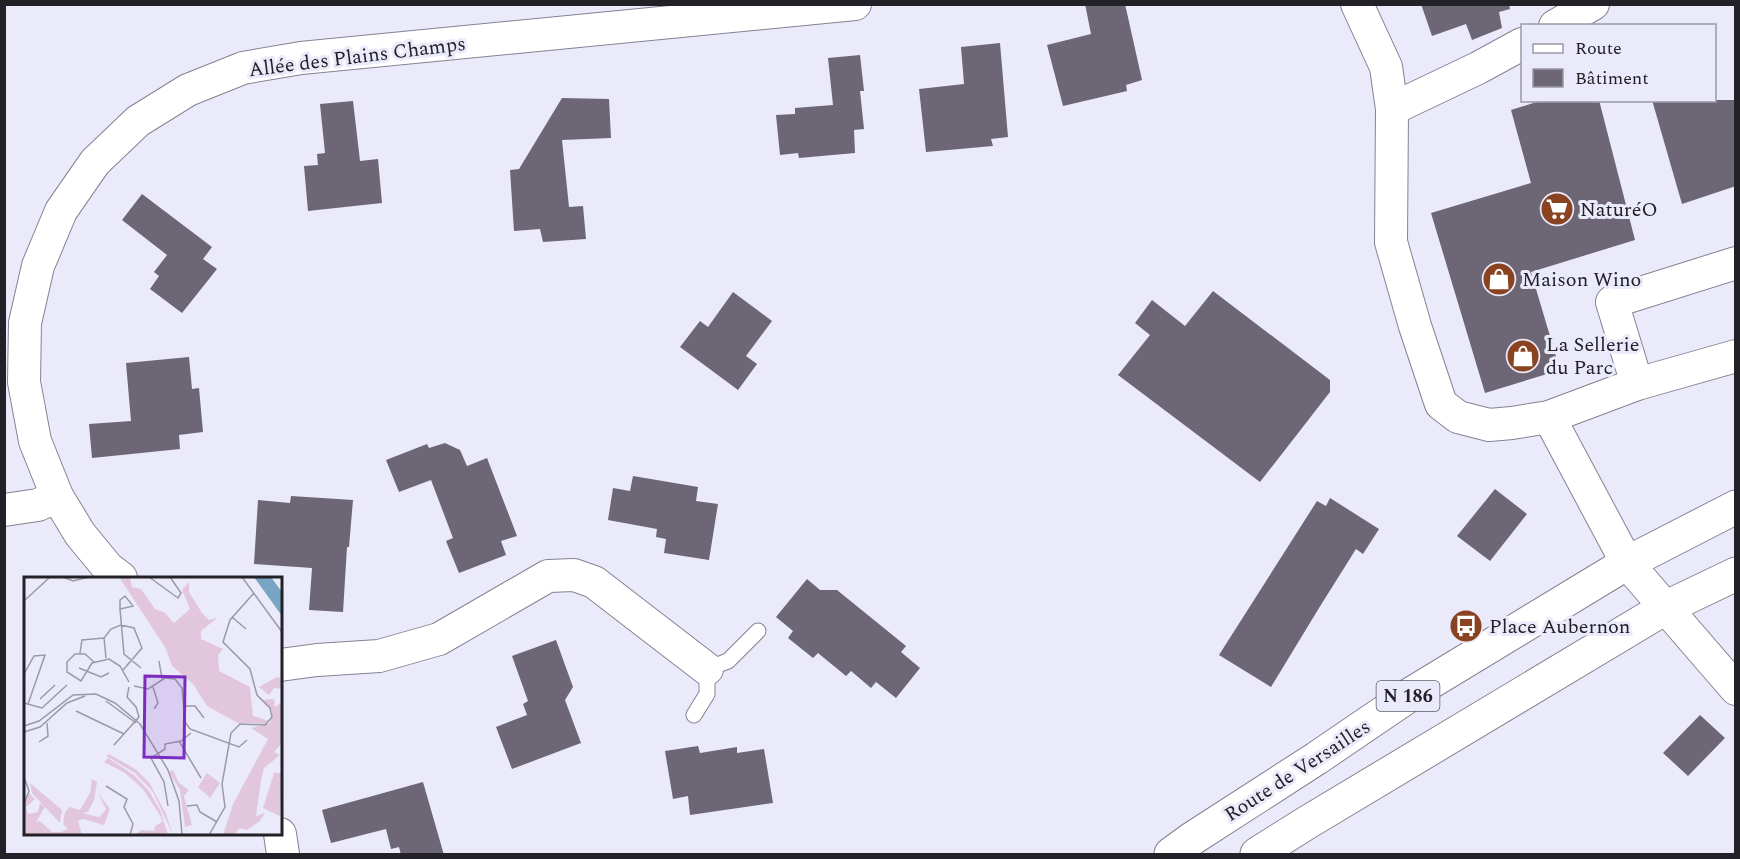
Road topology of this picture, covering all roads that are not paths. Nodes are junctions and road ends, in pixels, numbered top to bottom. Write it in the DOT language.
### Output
graph roads {
  1 [pos="855,4"];
  2 [pos="1357,4"];
  3 [pos="1593,4"];
  4 [pos="637,16"];
  5 [pos="1558,24"];
  6 [pos="1521,45"];
  7 [pos="1392,109"];
  8 [pos="1736,263"];
  9 [pos="1736,356"];
  10 [pos="1637,384"];
  11 [pos="1549,417"];
  12 [pos="57,496"];
  13 [pos="1736,507"];
  14 [pos="4,510"];
  15 [pos="1628,563"];
  16 [pos="1736,574"];
  17 [pos="119,577"];
  18 [pos="1665,608"];
  19 [pos="758,631"];
  20 [pos="282,665"];
  21 [pos="707,669"];
  22 [pos="1736,689"];
  23 [pos="694,715"];
  24 [pos="280,835"];
  25 [pos="283,855"];
  26 [pos="1171,855"];
  27 [pos="1257,855"];
  1 -- 4 [label="street, Allée des Plains Champs"];
  2 -- 7 [label="street"];
  3 -- 5 [label="street"];
  4 -- 12 [label="street, Allée des Plains Champs"];
  6 -- 7 [label="street"];
  7 -- 11 [label="street"];
  8 -- 10 [label="street"];
  9 -- 10 [label="street"];
  10 -- 11 [label="street"];
  11 -- 15 [label="street"];
  12 -- 14 [label="street"];
  12 -- 17 [label="street, Allée des Plains Champs"];
  13 -- 15 [label="main road, Route de Versailles / N 186"];
  15 -- 18 [label="street"];
  15 -- 26 [label="main road, Route de Versailles / N 186"];
  16 -- 18 [label="main road, N 186"];
  18 -- 22 [label="street"];
  18 -- 27 [label="main road, N 186"];
  19 -- 21 [label="lane"];
  20 -- 21 [label="street"];
  21 -- 23 [label="lane"];
  24 -- 25 [label="street"];
}
